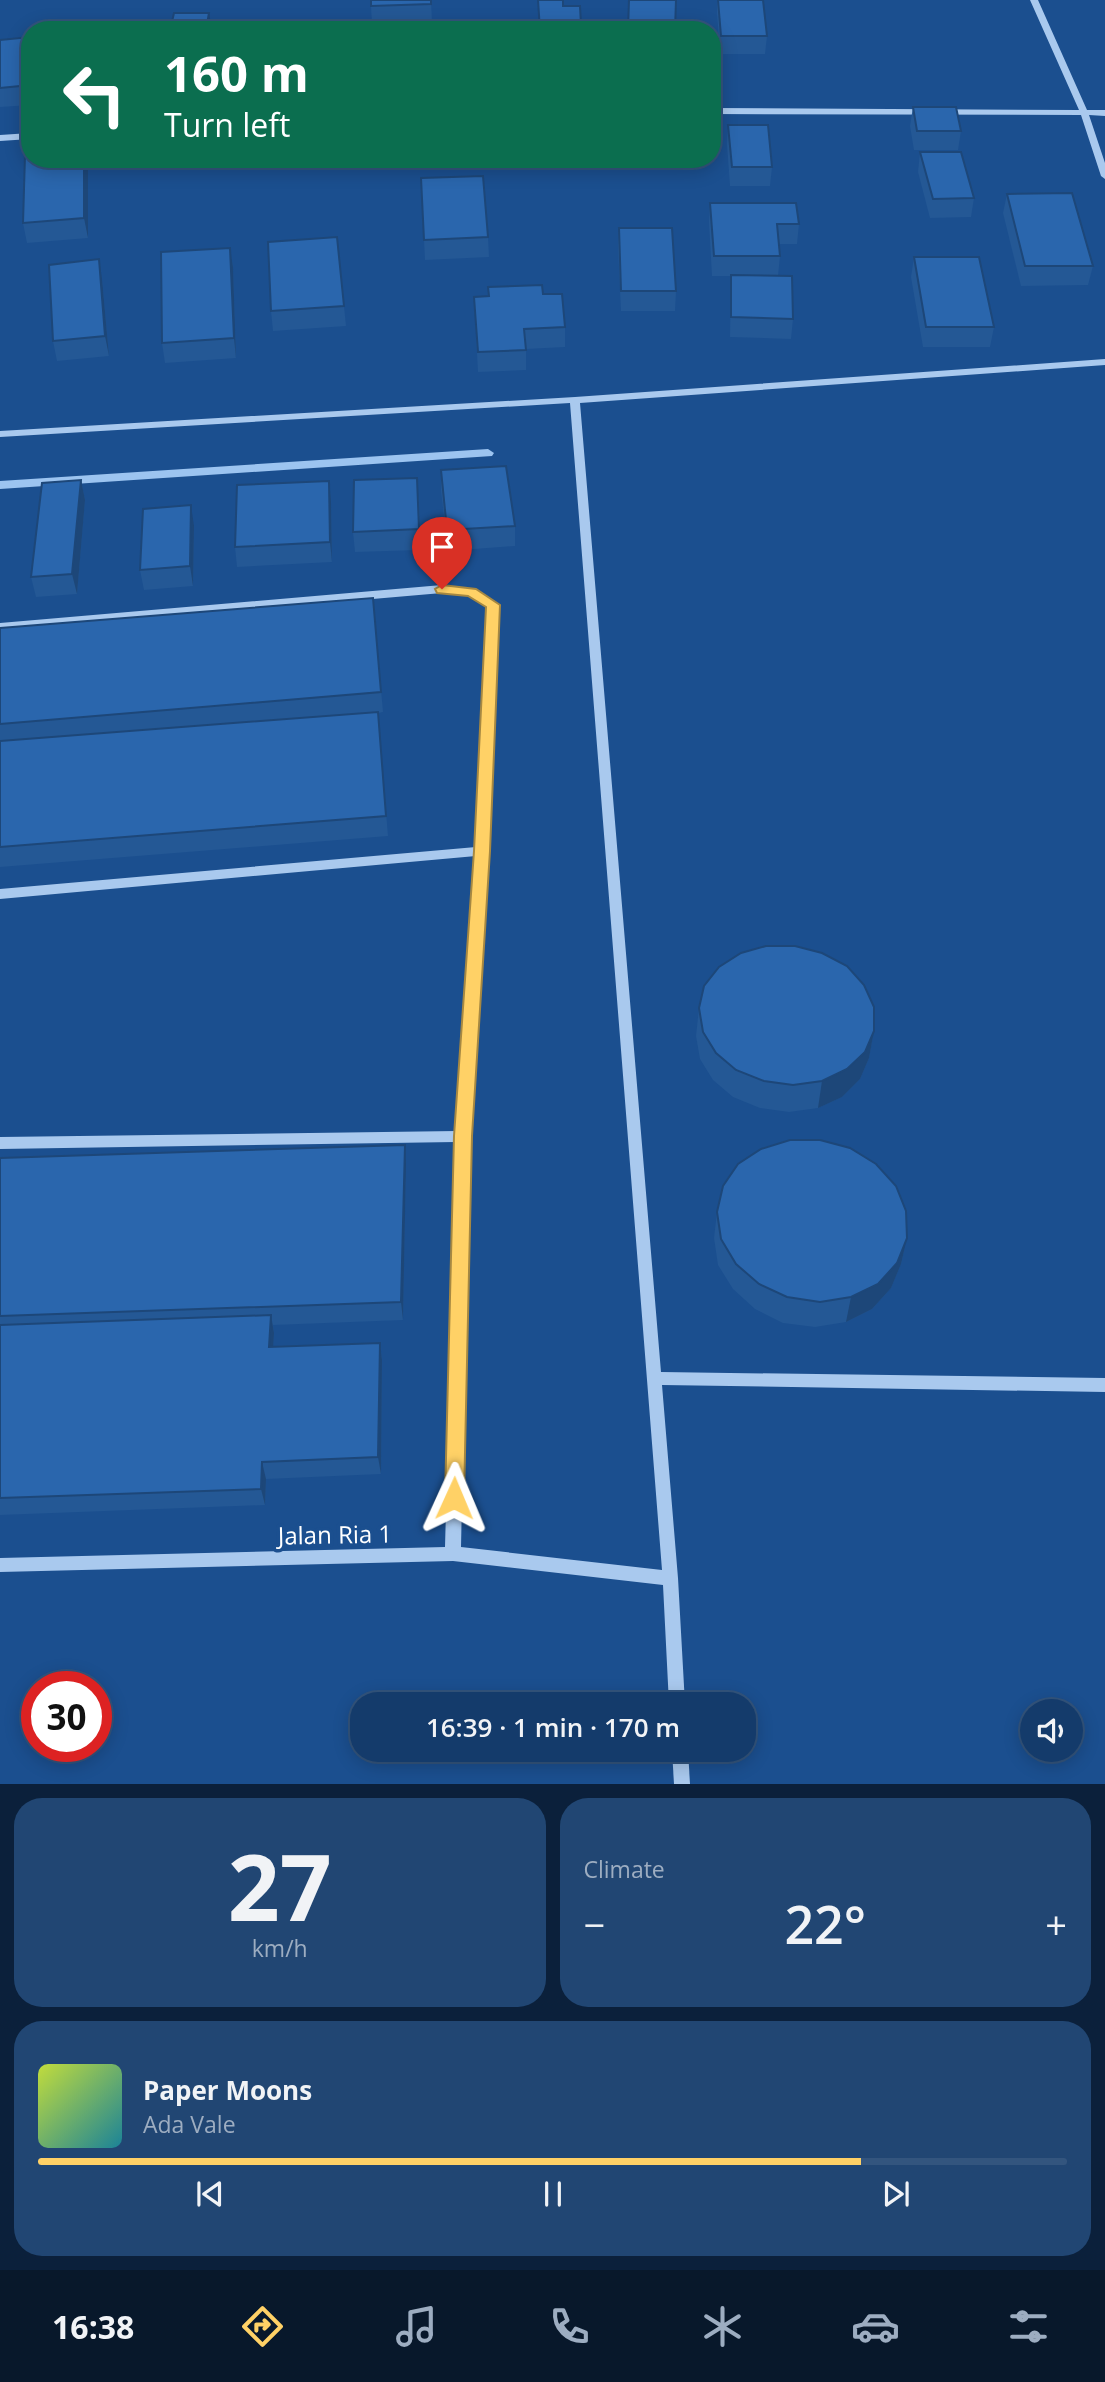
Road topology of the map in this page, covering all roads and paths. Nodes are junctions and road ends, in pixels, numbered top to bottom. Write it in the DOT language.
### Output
graph roads {
  1 [pos="1034,0"];
  2 [pos="721,111"];
  3 [pos="1105,113"];
  4 [pos="1086,115"];
  5 [pos="21,137"];
  6 [pos="0,138"];
  7 [pos="1105,176"];
  8 [pos="1105,362"];
  9 [pos="575,400"];
  10 [pos="0,434"];
  11 [pos="0,626"];
  12 [pos="482,851"];
  13 [pos="0,894"];
  14 [pos="463,1136"];
  15 [pos="0,1143"];
  16 [pos="653,1378"];
  17 [pos="1105,1385"];
  18 [pos="453,1553"];
  19 [pos="0,1565"];
  20 [pos="670,1578"];
  21 [pos="676,1692"];
  22 [pos="680,1762"];
  23 [pos="681,1783"];
  1 -- 4 [label="street"];
  2 -- 4 [label="street"];
  3 -- 4 [label="street"];
  4 -- 7 [label="street"];
  5 -- 6 [label="street"];
  8 -- 9 [label="street"];
  9 -- 10 [label="street"];
  9 -- 16 [label="street"];
  11 -- 12 [label="street"];
  12 -- 13 [label="street"];
  12 -- 14 [label="street"];
  14 -- 15 [label="street"];
  14 -- 18 [label="street"];
  16 -- 17 [label="street"];
  16 -- 20 [label="street"];
  18 -- 19 [label="street, Jalan Ria 1"];
  18 -- 20 [label="street, Jalan Ria 1"];
  20 -- 21 [label="street"];
  22 -- 23 [label="street"];
}
